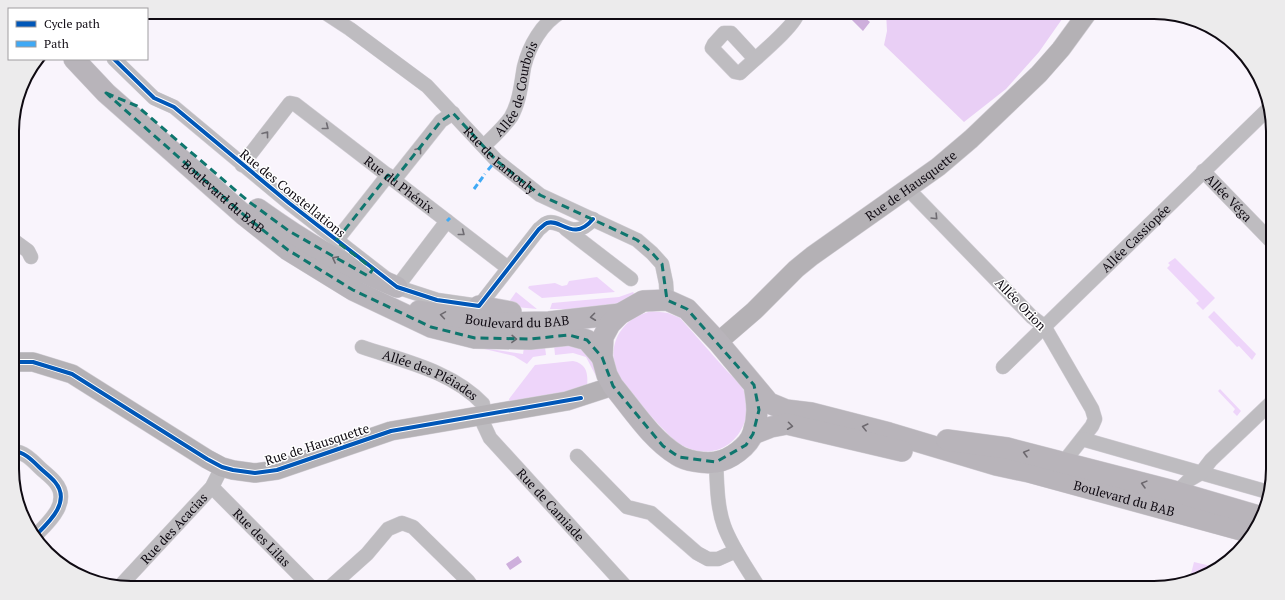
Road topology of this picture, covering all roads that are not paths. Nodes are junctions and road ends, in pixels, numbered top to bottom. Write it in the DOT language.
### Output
graph roads {
  1 [pos="335,19"];
  2 [pos="551,19"];
  3 [pos="795,19"];
  4 [pos="1083,19"];
  5 [pos="755,59"];
  6 [pos="75,60"];
  7 [pos="115,60"];
  8 [pos="106,93"];
  9 [pos="1264,112"];
  10 [pos="453,113"];
  11 [pos="484,146"];
  12 [pos="242,164"];
  13 [pos="1203,171"];
  14 [pos="391,178"];
  15 [pos="908,189"];
  16 [pos="593,219"];
  17 [pos="447,221"];
  18 [pos="566,229"];
  19 [pos="1266,236"];
  20 [pos="336,241"];
  21 [pos="19,245"];
  22 [pos="31,257"];
  23 [pos="508,268"];
  24 [pos="631,279"];
  25 [pos="397,287"];
  26 [pos="667,300"];
  27 [pos="479,306"];
  28 [pos="391,307"];
  29 [pos="620,314"];
  30 [pos="565,320"];
  31 [pos="1044,326"];
  32 [pos="718,342"];
  33 [pos="362,347"];
  34 [pos="602,357"];
  35 [pos="19,362"];
  36 [pos="1003,367"];
  37 [pos="754,385"];
  38 [pos="613,386"];
  39 [pos="1266,408"];
  40 [pos="483,416"];
  41 [pos="889,433"];
  42 [pos="753,434"];
  43 [pos="1082,439"];
  44 [pos="19,452"];
  45 [pos="577,456"];
  46 [pos="716,462"];
  47 [pos="1064,463"];
  48 [pos="996,465"];
  49 [pos="222,467"];
  50 [pos="1202,473"];
  51 [pos="212,487"];
  52 [pos="1264,491"];
  53 [pos="1177,492"];
  54 [pos="1205,501"];
  55 [pos="1256,515"];
  56 [pos="39,532"];
  57 [pos="1247,532"];
  58 [pos="736,551"];
  59 [pos="751,575"];
  60 [pos="125,581"];
  61 [pos="305,581"];
  62 [pos="337,581"];
  63 [pos="469,581"];
  64 [pos="621,581"];
  65 [pos="755,581"];
  66 [pos="756,581"];
  1 -- 10 [label="street, Rue de Lamouly"];
  2 -- 11 [label="street, Allée de Courbois"];
  3 -- 5 [label="street"];
  4 -- 15 [label="street, Rue de Hausquette"];
  6 -- 8 [label="main road, Boulevard du BAB"];
  7 -- 12 [label="street, Rue des Constellations"];
  25 -- 8 [label="main road, one-way"];
  8 -- 28 [label="main road, Boulevard du BAB"];
  9 -- 13 [label="street, Allée Cassiopée"];
  10 -- 11 [label="street, Rue de Lamouly"];
  14 -- 10 [label="street, one-way"];
  11 -- 16 [label="street, Rue de Lamouly"];
  12 -- 14 [label="street, Rue du Phénix, one-way"];
  12 -- 20 [label="street, Rue des Constellations"];
  13 -- 19 [label="street, Allée Véga"];
  13 -- 31 [label="street, Allée Cassiopée"];
  14 -- 17 [label="street, Rue du Phénix"];
  14 -- 20 [label="street"];
  15 -- 31 [label="street, Allée Orion, one-way"];
  15 -- 32 [label="street, Rue de Hausquette"];
  16 -- 18 [label="street"];
  16 -- 26 [label="street, Rue de Lamouly"];
  17 -- 23 [label="street, Rue du Phénix, one-way"];
  17 -- 25 [label="street"];
  18 -- 23 [label="street"];
  18 -- 24 [label="street"];
  20 -- 25 [label="street, Rue des Constellations"];
  21 -- 22 [label="street"];
  23 -- 27 [label="street"];
  25 -- 27 [label="street, Rue des Constellations"];
  26 -- 29 [label="main road"];
  26 -- 32 [label="main road, Boulevard du BAB"];
  27 -- 30 [label="main road"];
  30 -- 28 [label="main road, Boulevard du BAB, one-way"];
  28 -- 34 [label="main road, Boulevard du BAB, one-way"];
  29 -- 30 [label="main road, Boulevard du BAB, one-way"];
  29 -- 34 [label="main road"];
  31 -- 36 [label="street, Allée Cassiopée"];
  31 -- 43 [label="street, Allée Orion"];
  32 -- 37 [label="main road, Boulevard du BAB"];
  33 -- 40 [label="street, Allée des Pléiades"];
  34 -- 38 [label="main road"];
  35 -- 49 [label="street, Rue de Hausquette"];
  41 -- 37 [label="main road, Boulevard du BAB, one-way"];
  37 -- 42 [label="main road"];
  38 -- 40 [label="street, Rue de Hausquette"];
  38 -- 46 [label="main road"];
  39 -- 50 [label="street"];
  40 -- 49 [label="street, Rue de Hausquette"];
  40 -- 64 [label="street, Rue de Camiade"];
  47 -- 41 [label="main road, one-way"];
  41 -- 48 [label="main road, Boulevard du BAB"];
  42 -- 46 [label="main road"];
  42 -- 48 [label="main road, Boulevard du BAB, one-way"];
  43 -- 47 [label="street, Allée Orion"];
  43 -- 50 [label="street"];
  44 -- 56 [label="street"];
  45 -- 58 [label="street"];
  46 -- 58 [label="street"];
  53 -- 47 [label="main road, one-way"];
  48 -- 57 [label="main road, Boulevard du BAB"];
  49 -- 51 [label="street, Rue des Acacias"];
  50 -- 52 [label="street"];
  50 -- 53 [label="street"];
  50 -- 54 [label="street"];
  51 -- 60 [label="street, Rue des Acacias"];
  51 -- 61 [label="street, Rue des Lilas"];
  53 -- 54 [label="main road"];
  54 -- 55 [label="main road"];
  58 -- 59 [label="street"];
  59 -- 65 [label="street"];
  59 -- 66 [label="street"];
  62 -- 63 [label="street"];
}
